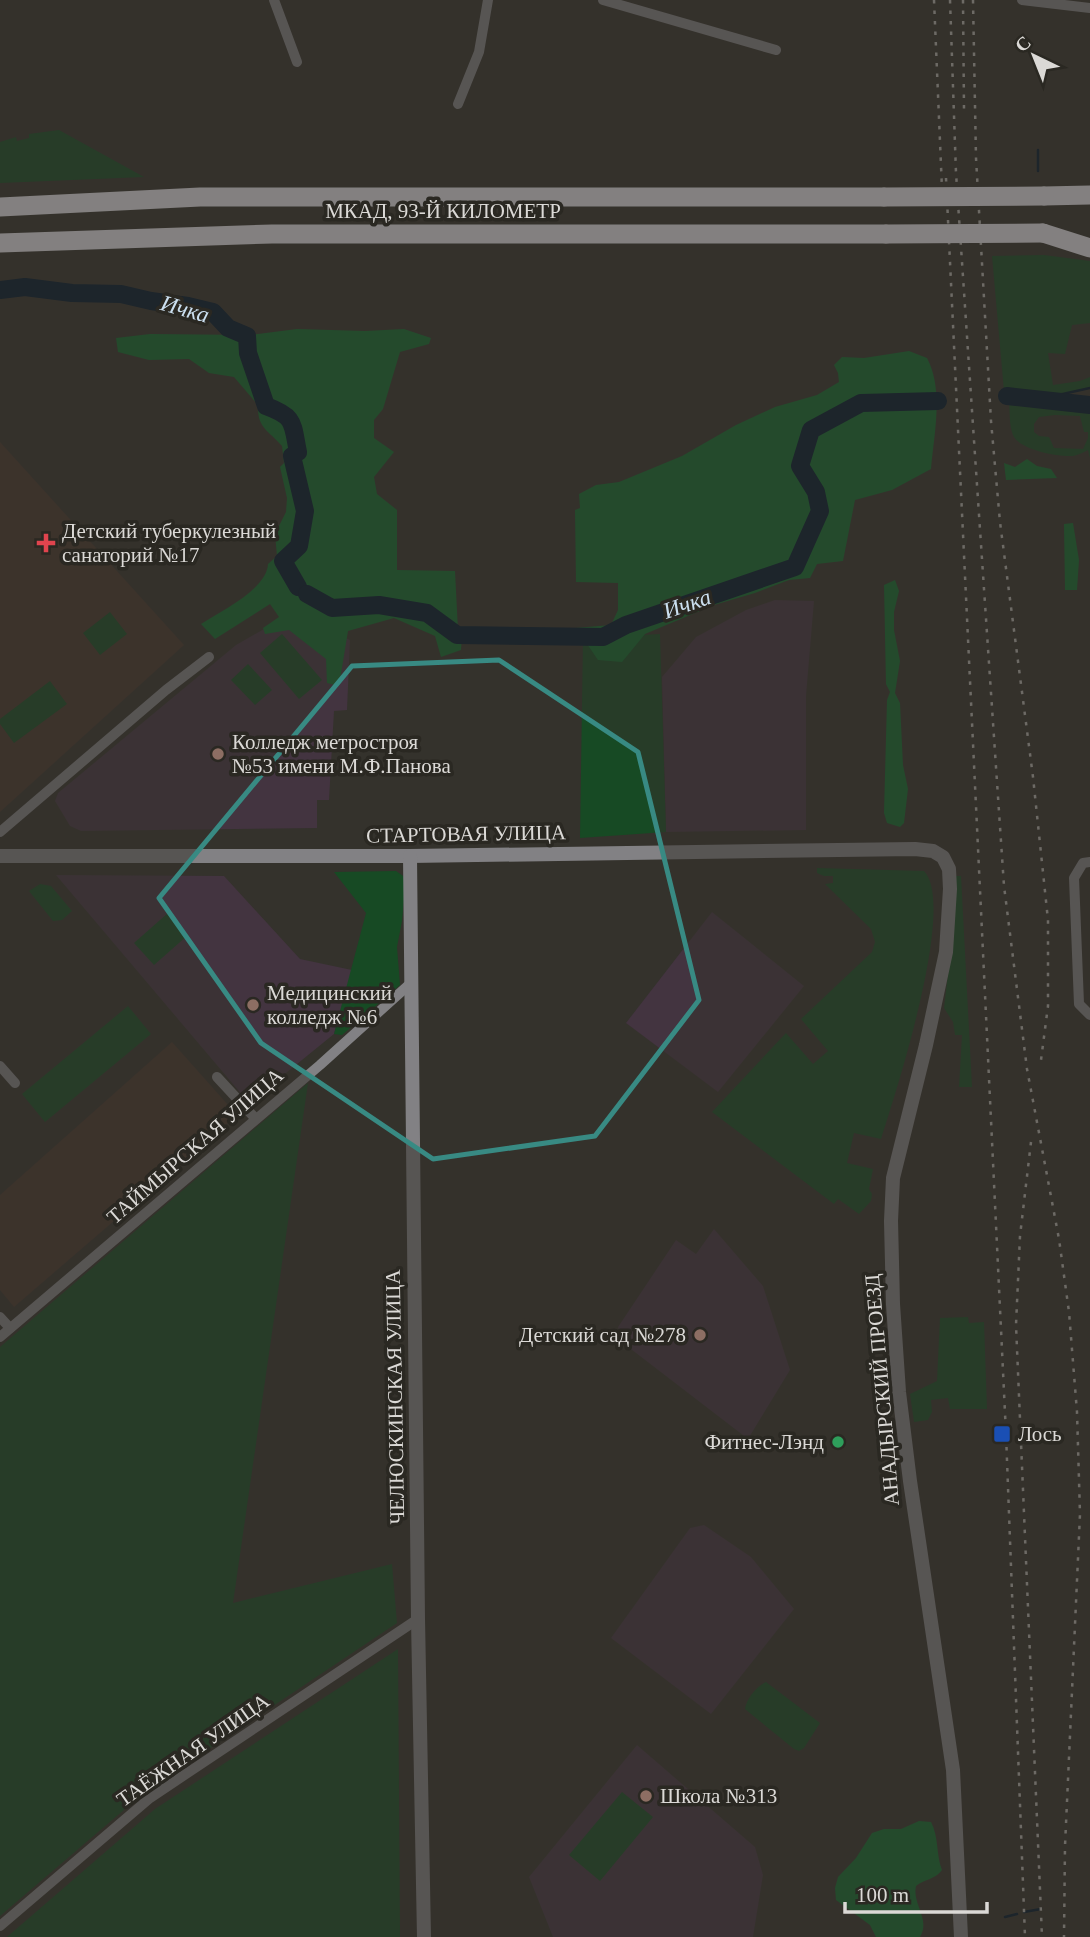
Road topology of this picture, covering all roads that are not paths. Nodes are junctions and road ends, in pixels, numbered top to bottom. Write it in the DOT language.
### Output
graph roads {
  1 [pos="274,0"];
  2 [pos="488,0"];
  3 [pos="603,0"];
  4 [pos="1022,0"];
  5 [pos="1090,8"];
  6 [pos="776,50"];
  7 [pos="297,62"];
  8 [pos="458,104"];
  9 [pos="1090,195"];
  10 [pos="0,207"];
  11 [pos="1043,233"];
  12 [pos="1090,233"];
  13 [pos="0,243"];
  14 [pos="1090,248"];
  15 [pos="209,657"];
  16 [pos="0,832"];
  17 [pos="933,851"];
  18 [pos="0,856"];
  19 [pos="410,856"];
  20 [pos="1086,863"];
  21 [pos="412,982"];
  22 [pos="1090,1015"];
  23 [pos="0,1066"];
  24 [pos="217,1077"];
  25 [pos="15,1083"];
  26 [pos="255,1118"];
  27 [pos="0,1317"];
  28 [pos="10,1328"];
  29 [pos="0,1337"];
  30 [pos="418,1619"];
  31 [pos="0,1926"];
  32 [pos="424,1937"];
  33 [pos="961,1937"];
  1 -- 7 [label="street"];
  2 -- 8 [label="street"];
  3 -- 6 [label="street"];
  4 -- 5 [label="street"];
  9 -- 10 [label="highway, МКАД, 93-Й КИЛОМЕТР, bridge"];
  11 -- 12 [label="highway, МКАД, 93-Й КИЛОМЕТР"];
  11 -- 13 [label="highway, МКАД, 93-Й КИЛОМЕТР, bridge"];
  11 -- 14 [label="highway"];
  15 -- 16 [label="street"];
  17 -- 19 [label="street, СТАРТОВАЯ УЛИЦА"];
  17 -- 33 [label="street, АНАДЫРСКИЙ ПРОЕЗД"];
  18 -- 19 [label="street, СТАРТОВАЯ УЛИЦА"];
  19 -- 21 [label="street, ЧЕЛЮСКИНСКАЯ УЛИЦА"];
  20 -- 22 [label="street"];
  21 -- 26 [label="street, ТАЙМЫРСКАЯ УЛИЦА"];
  21 -- 30 [label="street, ЧЕЛЮСКИНСКАЯ УЛИЦА"];
  23 -- 25 [label="street"];
  24 -- 26 [label="street"];
  26 -- 28 [label="street, ТАЙМЫРСКАЯ УЛИЦА"];
  27 -- 28 [label="street"];
  28 -- 29 [label="street, ТАЙМЫРСКАЯ УЛИЦА"];
  30 -- 31 [label="street, ТАЁЖНАЯ УЛИЦА"];
  30 -- 32 [label="street, ЧЕЛЮСКИНСКАЯ УЛИЦА"];
}
